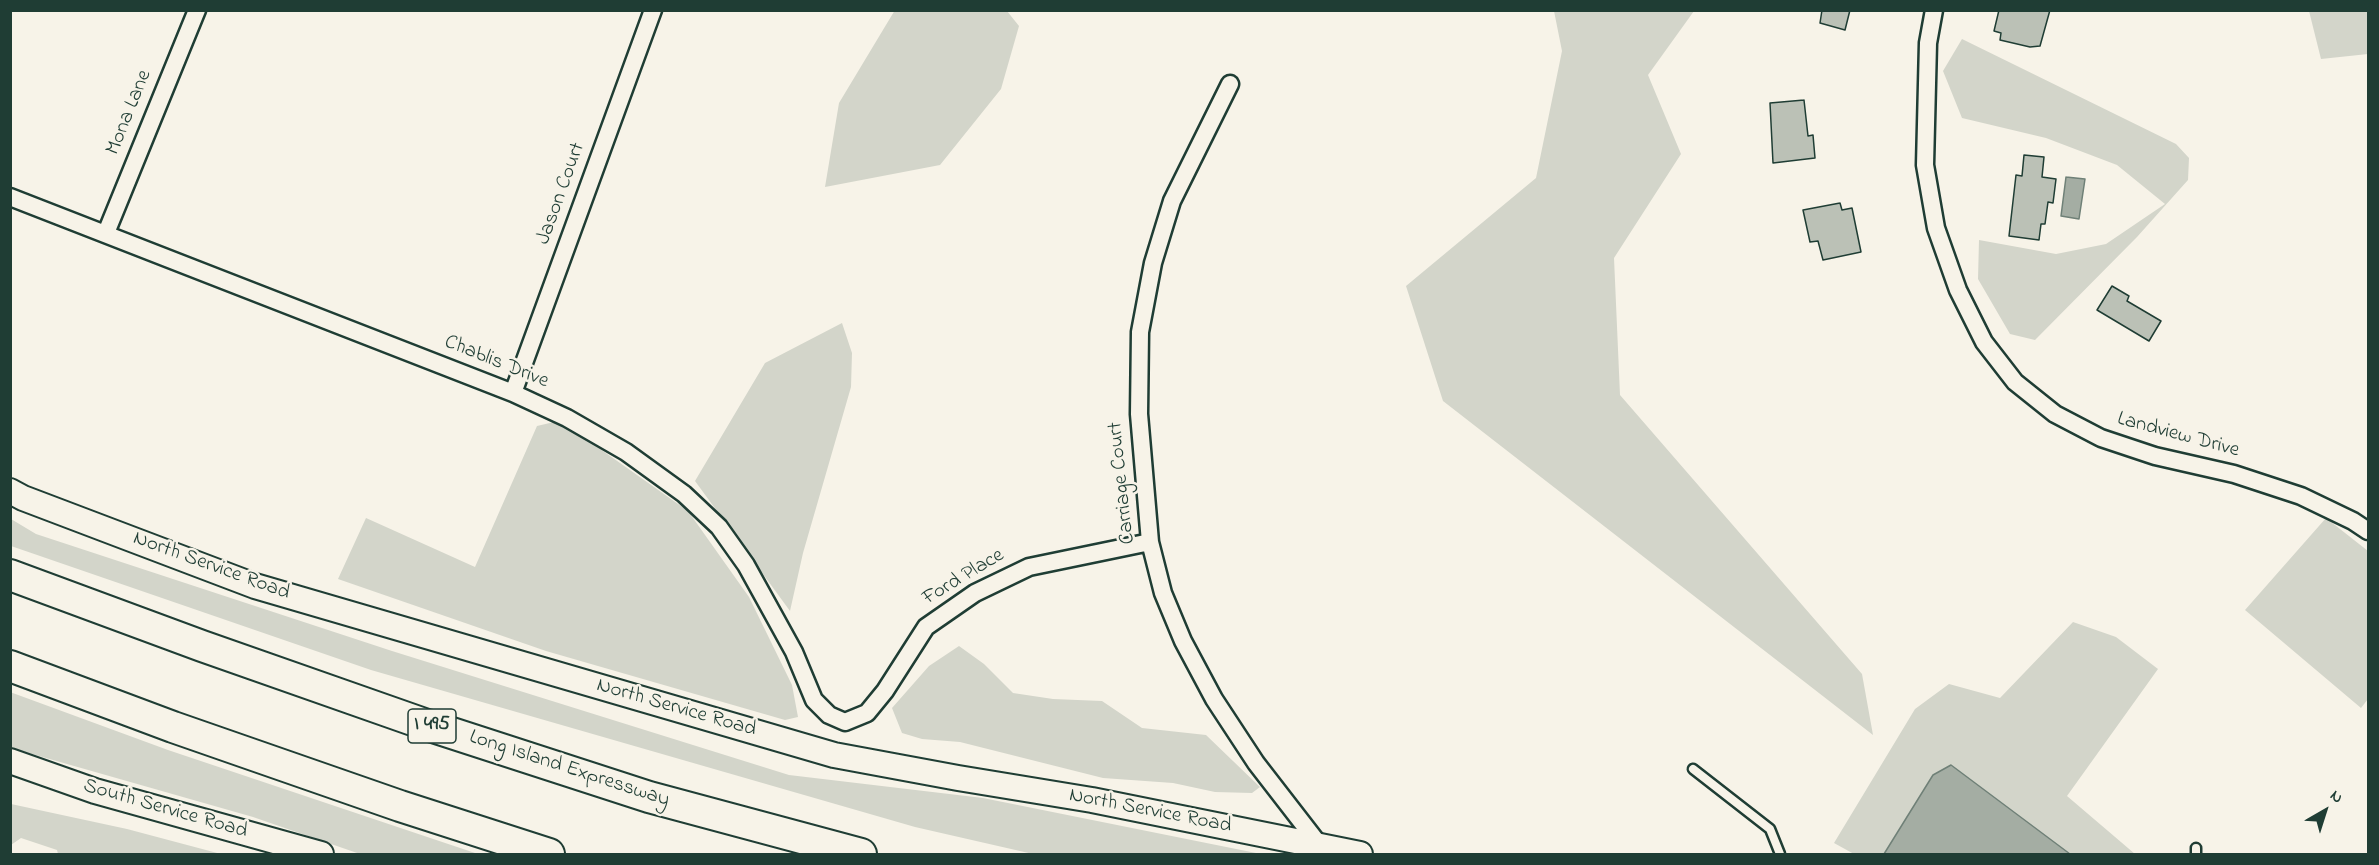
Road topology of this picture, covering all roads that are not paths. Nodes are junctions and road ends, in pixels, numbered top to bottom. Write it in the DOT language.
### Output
graph roads {
  1 [pos="197,10"];
  2 [pos="653,10"];
  3 [pos="1934,10"];
  4 [pos="1230,84"];
  5 [pos="10,197"];
  6 [pos="106,233"];
  7 [pos="513,393"];
  8 [pos="10,491"];
  9 [pos="2368,531"];
  10 [pos="1150,542"];
  11 [pos="10,575"];
  12 [pos="10,666"];
  13 [pos="845,722"];
  14 [pos="10,761"];
  15 [pos="1693,769"];
  16 [pos="1321,847"];
  17 [pos="321,855"];
  18 [pos="549,855"];
  19 [pos="861,855"];
  20 [pos="1360,855"];
  21 [pos="1780,855"];
  1 -- 6 [label="street, Mona Lane"];
  2 -- 7 [label="street, Jason Court"];
  3 -- 9 [label="street, Landview Drive"];
  4 -- 10 [label="street, Carriage Court"];
  5 -- 6 [label="street, Chablis Drive"];
  6 -- 7 [label="street, Chablis Drive"];
  7 -- 13 [label="street, Chablis Drive"];
  8 -- 16 [label="main road, North Service Road"];
  10 -- 13 [label="street, Ford Place"];
  10 -- 16 [label="street, Carriage Court"];
  11 -- 19 [label="highway, Long Island Expressway / I 495"];
  12 -- 18 [label="highway"];
  14 -- 17 [label="main road, South Service Road"];
  15 -- 21 [label="lane"];
  16 -- 20 [label="main road, North Service Road"];
}
